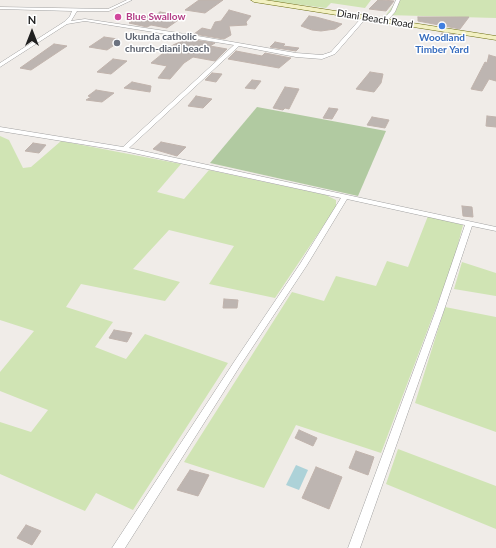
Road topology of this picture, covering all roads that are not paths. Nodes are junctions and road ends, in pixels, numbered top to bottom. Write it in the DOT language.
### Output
graph roads {
  1 [pos="130,0"];
  2 [pos="254,0"];
  3 [pos="398,0"];
  4 [pos="0,8"];
  5 [pos="75,10"];
  6 [pos="72,17"];
  7 [pos="365,17"];
  8 [pos="85,20"];
  9 [pos="385,20"];
  10 [pos="66,23"];
  11 [pos="496,38"];
  12 [pos="238,44"];
  13 [pos="0,65"];
  14 [pos="0,129"];
  15 [pos="124,149"];
  16 [pos="346,197"];
  17 [pos="469,224"];
  18 [pos="496,229"];
  19 [pos="118,548"];
  20 [pos="354,548"];
  1 -- 5 [label="street"];
  2 -- 7 [label="main road, Diani Beach Road"];
  3 -- 9 [label="street"];
  4 -- 5 [label="street"];
  5 -- 6 [label="street"];
  6 -- 8 [label="street"];
  6 -- 10 [label="street"];
  7 -- 9 [label="main road, Diani Beach Road"];
  7 -- 12 [label="street"];
  8 -- 10 [label="street"];
  8 -- 12 [label="street"];
  9 -- 11 [label="main road, Diani Beach Road"];
  10 -- 13 [label="street"];
  12 -- 15 [label="street"];
  14 -- 15 [label="street"];
  15 -- 16 [label="street"];
  16 -- 17 [label="street"];
  16 -- 19 [label="street"];
  17 -- 18 [label="street"];
  17 -- 20 [label="street"];
}
